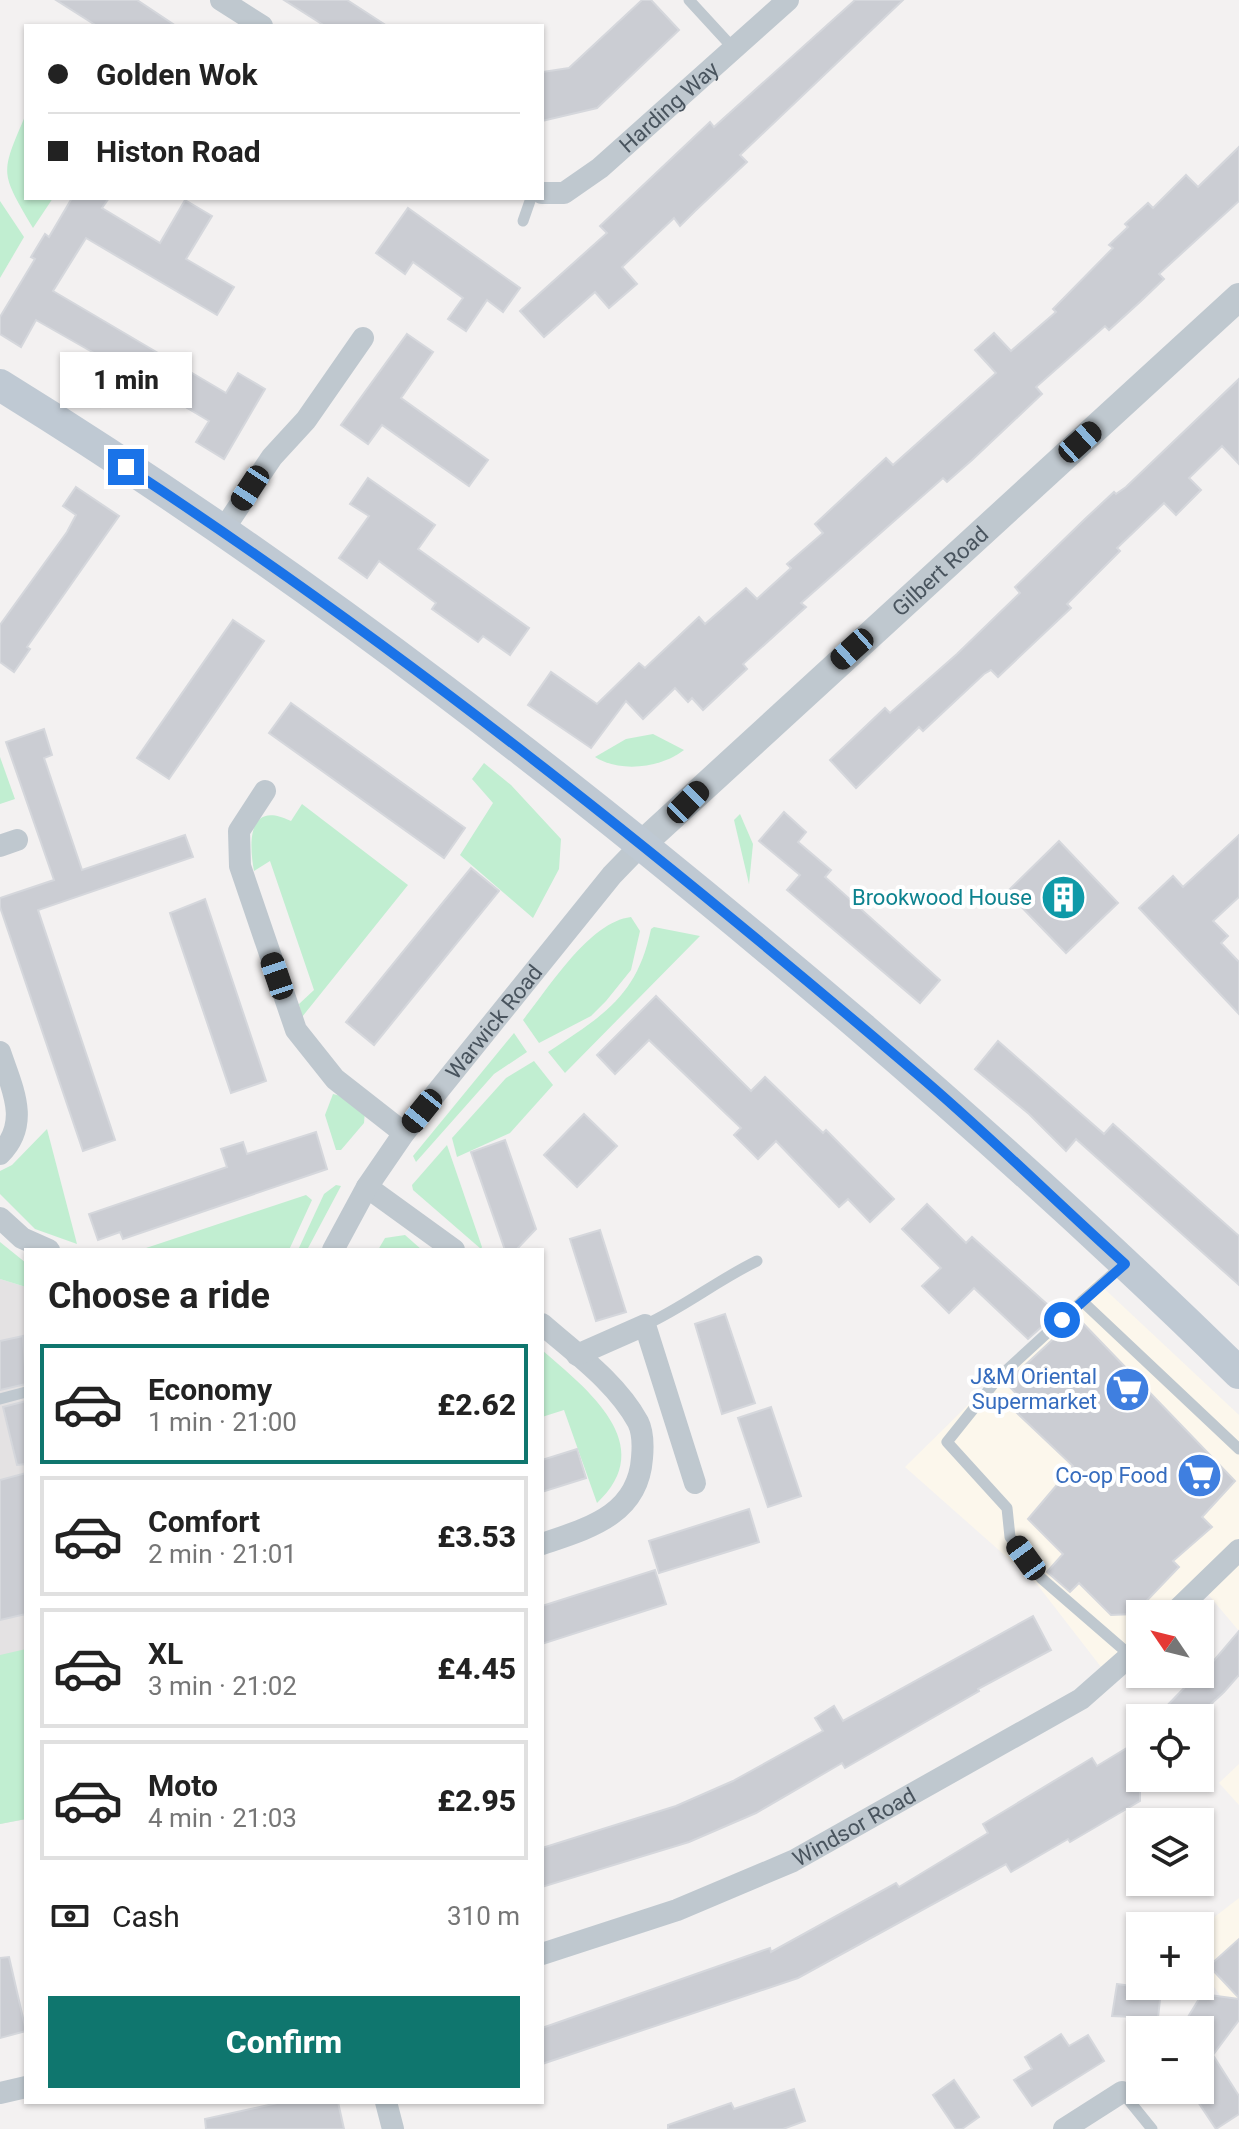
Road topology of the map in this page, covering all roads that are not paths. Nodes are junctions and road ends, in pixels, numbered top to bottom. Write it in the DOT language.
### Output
graph roads {
  1 [pos="221,0"];
  2 [pos="689,0"];
  3 [pos="788,0"];
  4 [pos="259,24"];
  5 [pos="734,49"];
  6 [pos="544,193"];
  7 [pos="530,200"];
  8 [pos="523,221"];
  9 [pos="1239,297"];
  10 [pos="363,338"];
  11 [pos="0,385"];
  12 [pos="223,530"];
  13 [pos="265,791"];
  14 [pos="642,844"];
  15 [pos="0,1052"];
  16 [pos="404,1133"];
  17 [pos="0,1154"];
  18 [pos="367,1187"];
  19 [pos="0,1218"];
  20 [pos="44,1248"];
  21 [pos="334,1248"];
  22 [pos="451,1248"];
  23 [pos="757,1261"];
  24 [pos="1125,1264"];
  25 [pos="1082,1301"];
  26 [pos="645,1325"];
  27 [pos="544,1326"];
  28 [pos="577,1355"];
  29 [pos="1239,1373"];
  30 [pos="24,1393"];
  31 [pos="0,1399"];
  32 [pos="1239,1449"];
  33 [pos="695,1483"];
  34 [pos="544,1543"];
  35 [pos="1239,1550"];
  36 [pos="1187,1600"];
  37 [pos="1126,1643"];
  38 [pos="1126,1660"];
  39 [pos="544,1953"];
  40 [pos="24,2087"];
  41 [pos="1122,2092"];
  42 [pos="0,2093"];
  43 [pos="387,2104"];
  44 [pos="393,2129"];
  45 [pos="1064,2129"];
  46 [pos="1152,2129"];
  1 -- 4 [label="street"];
  2 -- 5 [label="lane"];
  3 -- 5 [label="street, Harding Way"];
  5 -- 6 [label="street, Harding Way"];
  7 -- 8 [label="lane"];
  9 -- 14 [label="street, Gilbert Road"];
  10 -- 12 [label="street"];
  11 -- 12 [label="main road"];
  12 -- 14 [label="main road"];
  13 -- 16 [label="street"];
  14 -- 16 [label="street, Warwick Road"];
  14 -- 24 [label="main road"];
  15 -- 17 [label="street"];
  16 -- 18 [label="street, Warwick Road"];
  18 -- 21 [label="street, Warwick Road"];
  18 -- 22 [label="street"];
  19 -- 20 [label="street"];
  23 -- 26 [label="lane"];
  24 -- 25 [label="lane"];
  24 -- 29 [label="main road"];
  25 -- 32 [label="lane"];
  25 -- 37 [label="lane"];
  26 -- 28 [label="street"];
  26 -- 33 [label="street"];
  27 -- 28 [label="street"];
  28 -- 34 [label="street"];
  30 -- 31 [label="lane"];
  35 -- 36 [label="street"];
  38 -- 39 [label="street, Windsor Road"];
  40 -- 42 [label="street"];
  41 -- 45 [label="street"];
  41 -- 46 [label="lane"];
  43 -- 44 [label="street"];
}
